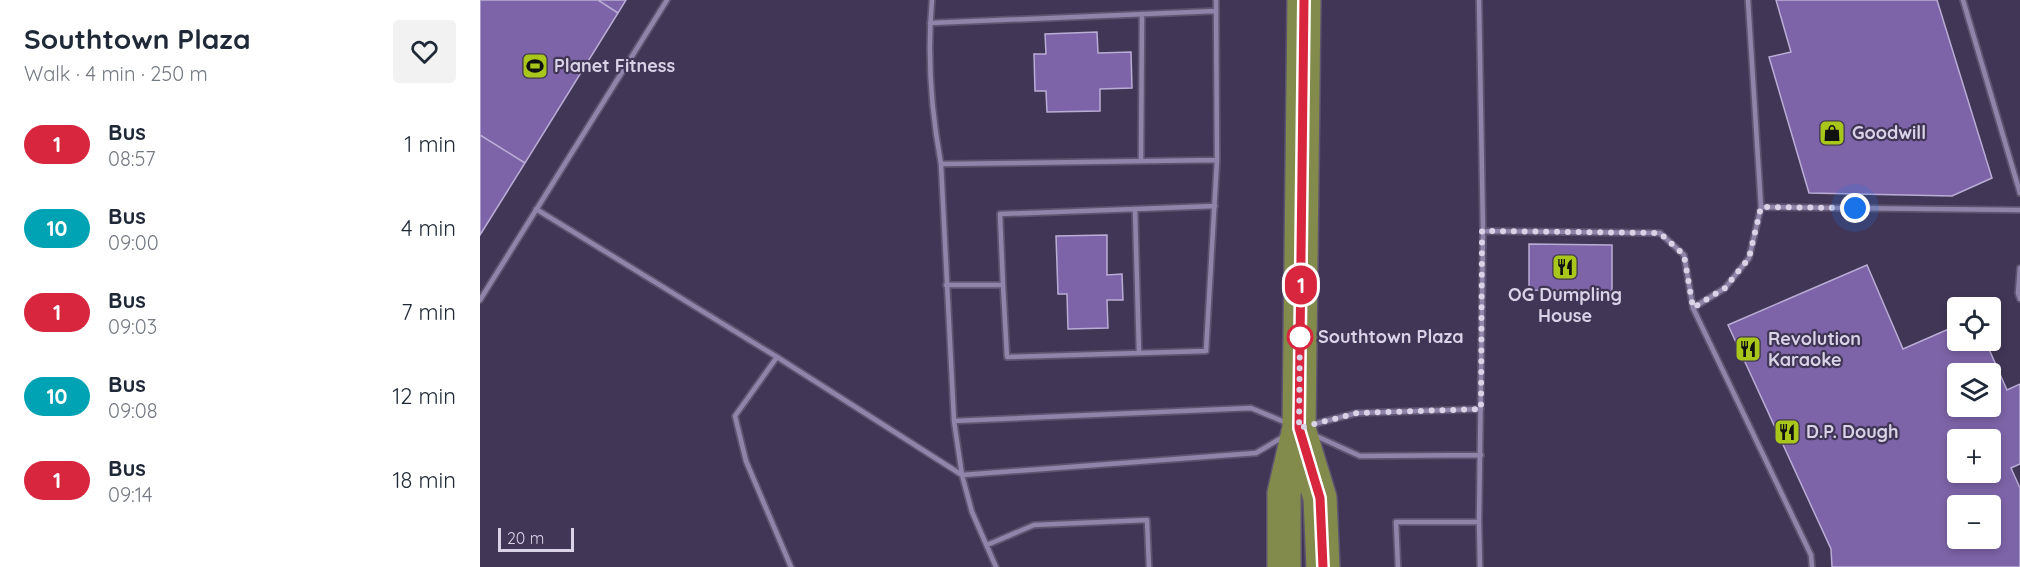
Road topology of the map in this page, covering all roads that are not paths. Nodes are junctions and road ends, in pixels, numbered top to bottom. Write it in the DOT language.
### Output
graph roads {
  1 [pos="667,0"];
  2 [pos="932,0"];
  3 [pos="1216,0"];
  4 [pos="1304,0"];
  5 [pos="1479,0"];
  6 [pos="1748,0"];
  7 [pos="1963,0"];
  8 [pos="1216,11"];
  9 [pos="1142,14"];
  10 [pos="930,23"];
  11 [pos="1141,160"];
  12 [pos="1217,160"];
  13 [pos="940,164"];
  14 [pos="2020,193"];
  15 [pos="1215,206"];
  16 [pos="1761,207"];
  17 [pos="536,209"];
  18 [pos="1135,209"];
  19 [pos="2020,210"];
  20 [pos="1482,231"];
  21 [pos="2020,268"];
  22 [pos="946,285"];
  23 [pos="1003,285"];
  24 [pos="2020,299"];
  25 [pos="480,300"];
  26 [pos="1693,308"];
  27 [pos="1139,353"];
  28 [pos="777,357"];
  29 [pos="1481,409"];
  30 [pos="954,421"];
  31 [pos="1299,428"];
  32 [pos="1481,455"];
  33 [pos="962,475"];
  34 [pos="1479,522"];
  35 [pos="987,545"];
  36 [pos="791,567"];
  37 [pos="996,567"];
  38 [pos="1149,567"];
  39 [pos="1284,567"];
  40 [pos="1323,567"];
  41 [pos="1398,567"];
  42 [pos="1480,567"];
  43 [pos="1812,567"];
  1 -- 17 [label="lane"];
  2 -- 10 [label="lane"];
  3 -- 8 [label="lane"];
  4 -- 31 [label="main road"];
  5 -- 20 [label="lane"];
  6 -- 16 [label="lane"];
  7 -- 14 [label="lane"];
  8 -- 9 [label="lane"];
  8 -- 12 [label="lane"];
  9 -- 10 [label="lane"];
  9 -- 11 [label="lane"];
  10 -- 13 [label="lane"];
  11 -- 12 [label="lane"];
  11 -- 13 [label="lane"];
  12 -- 15 [label="lane"];
  13 -- 22 [label="lane"];
  15 -- 18 [label="lane"];
  15 -- 27 [label="lane"];
  16 -- 19 [label="lane"];
  16 -- 26 [label="lane"];
  17 -- 25 [label="lane"];
  17 -- 28 [label="lane"];
  18 -- 23 [label="lane"];
  18 -- 27 [label="lane"];
  20 -- 26 [label="lane"];
  20 -- 29 [label="lane"];
  21 -- 24 [label="lane"];
  22 -- 23 [label="lane"];
  22 -- 30 [label="lane"];
  23 -- 27 [label="lane"];
  26 -- 43 [label="lane"];
  28 -- 33 [label="lane"];
  28 -- 36 [label="lane"];
  29 -- 31 [label="lane"];
  29 -- 32 [label="lane"];
  30 -- 31 [label="lane"];
  30 -- 33 [label="lane"];
  31 -- 32 [label="lane"];
  31 -- 33 [label="lane"];
  31 -- 39 [label="main road"];
  31 -- 40 [label="main road"];
  32 -- 34 [label="lane"];
  33 -- 35 [label="lane"];
  34 -- 41 [label="lane"];
  34 -- 42 [label="lane"];
  35 -- 37 [label="lane"];
  35 -- 38 [label="lane"];
}
